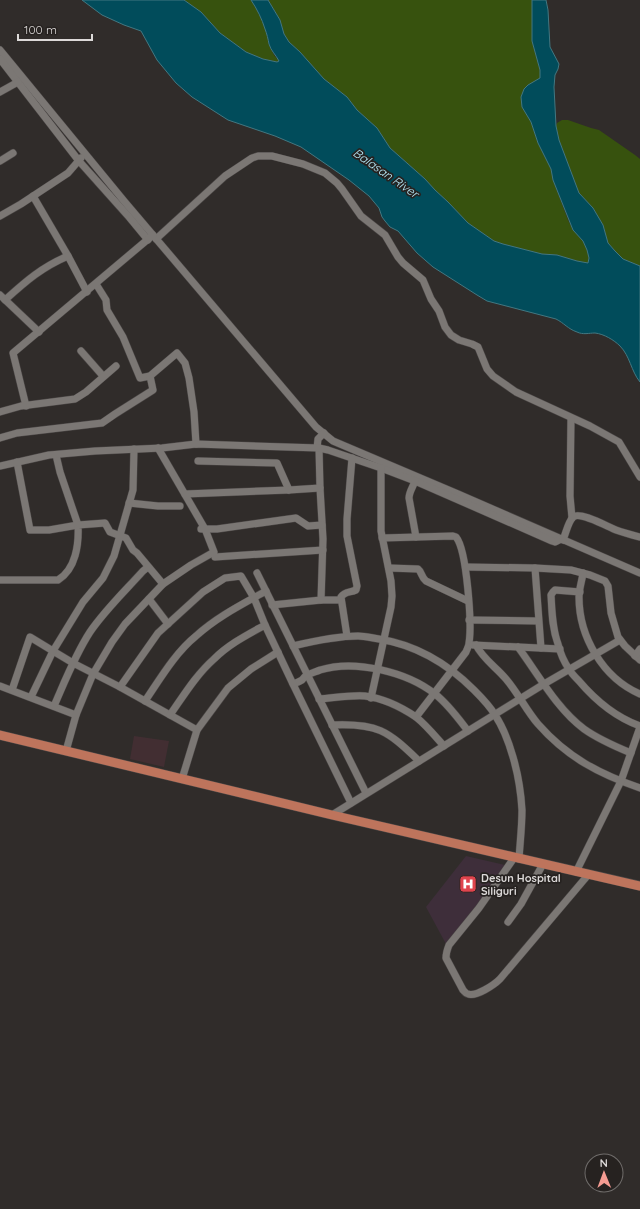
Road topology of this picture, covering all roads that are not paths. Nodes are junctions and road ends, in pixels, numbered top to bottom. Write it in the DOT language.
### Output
graph roads {
  1 [pos="0,50"];
  2 [pos="0,59"];
  3 [pos="18,82"];
  4 [pos="0,92"];
  5 [pos="13,152"];
  6 [pos="85,153"];
  7 [pos="0,161"];
  8 [pos="79,161"];
  9 [pos="33,196"];
  10 [pos="0,216"];
  11 [pos="152,238"];
  12 [pos="68,256"];
  13 [pos="96,284"];
  14 [pos="86,292"];
  15 [pos="3,297"];
  16 [pos="39,332"];
  17 [pos="81,351"];
  18 [pos="116,366"];
  19 [pos="103,376"];
  20 [pos="150,376"];
  21 [pos="26,406"];
  22 [pos="0,412"];
  23 [pos="571,418"];
  24 [pos="324,434"];
  25 [pos="0,438"];
  26 [pos="196,444"];
  27 [pos="158,448"];
  28 [pos="318,448"];
  29 [pos="134,449"];
  30 [pos="56,455"];
  31 [pos="352,458"];
  32 [pos="198,461"];
  33 [pos="17,462"];
  34 [pos="0,466"];
  35 [pos="381,468"];
  36 [pos="640,477"];
  37 [pos="415,481"];
  38 [pos="320,488"];
  39 [pos="289,490"];
  40 [pos="185,494"];
  41 [pos="129,503"];
  42 [pos="180,506"];
  43 [pos="572,518"];
  44 [pos="78,524"];
  45 [pos="322,525"];
  46 [pos="203,529"];
  47 [pos="120,535"];
  48 [pos="416,537"];
  49 [pos="640,537"];
  50 [pos="382,538"];
  51 [pos="562,539"];
  52 [pos="323,550"];
  53 [pos="215,558"];
  54 [pos="148,567"];
  55 [pos="466,567"];
  56 [pos="389,568"];
  57 [pos="535,568"];
  58 [pos="257,573"];
  59 [pos="583,573"];
  60 [pos="640,573"];
  61 [pos="0,580"];
  62 [pos="163,584"];
  63 [pos="266,591"];
  64 [pos="580,592"];
  65 [pos="254,598"];
  66 [pos="148,599"];
  67 [pos="321,600"];
  68 [pos="342,600"];
  69 [pos="468,601"];
  70 [pos="272,605"];
  71 [pos="469,620"];
  72 [pos="538,621"];
  73 [pos="168,624"];
  74 [pos="265,625"];
  75 [pos="347,636"];
  76 [pos="384,640"];
  77 [pos="620,640"];
  78 [pos="473,645"];
  79 [pos="293,646"];
  80 [pos="518,647"];
  81 [pos="541,648"];
  82 [pos="560,649"];
  83 [pos="640,649"];
  84 [pos="53,651"];
  85 [pos="278,652"];
  86 [pos="595,654"];
  87 [pos="637,658"];
  88 [pos="73,663"];
  89 [pos="377,669"];
  90 [pos="569,669"];
  91 [pos="452,671"];
  92 [pos="93,674"];
  93 [pos="307,676"];
  94 [pos="293,684"];
  95 [pos="544,684"];
  96 [pos="0,686"];
  97 [pos="120,687"];
  98 [pos="12,690"];
  99 [pos="434,694"];
  100 [pos="640,694"];
  101 [pos="31,697"];
  102 [pos="371,698"];
  103 [pos="319,699"];
  104 [pos="520,699"];
  105 [pos="145,702"];
  106 [pos="54,706"];
  107 [pos="76,714"];
  108 [pos="495,714"];
  109 [pos="170,715"];
  110 [pos="416,717"];
  111 [pos="332,725"];
  112 [pos="640,726"];
  113 [pos="197,730"];
  114 [pos="468,731"];
  115 [pos="0,735"];
  116 [pos="444,746"];
  117 [pos="66,751"];
  118 [pos="631,753"];
  119 [pos="419,761"];
  120 [pos="182,779"];
  121 [pos="621,781"];
  122 [pos="640,788"];
  123 [pos="366,794"];
  124 [pos="351,803"];
  125 [pos="332,815"];
  126 [pos="517,858"];
  127 [pos="543,864"];
  128 [pos="576,872"];
  129 [pos="588,875"];
  130 [pos="640,886"];
  131 [pos="508,922"];
  1 -- 6 [label="street"];
  2 -- 3 [label="street"];
  3 -- 4 [label="street"];
  3 -- 8 [label="street"];
  5 -- 7 [label="street"];
  6 -- 8 [label="street"];
  6 -- 11 [label="street"];
  8 -- 9 [label="street"];
  8 -- 11 [label="street"];
  9 -- 10 [label="street"];
  9 -- 12 [label="street"];
  11 -- 13 [label="street"];
  11 -- 23 [label="street"];
  11 -- 24 [label="street"];
  12 -- 14 [label="street"];
  12 -- 15 [label="street"];
  13 -- 14 [label="street"];
  13 -- 20 [label="street"];
  14 -- 16 [label="street"];
  15 -- 16 [label="street"];
  16 -- 21 [label="street"];
  17 -- 19 [label="street"];
  18 -- 19 [label="street"];
  19 -- 21 [label="street"];
  20 -- 25 [label="street"];
  20 -- 26 [label="street"];
  21 -- 22 [label="street"];
  23 -- 36 [label="street"];
  23 -- 43 [label="street"];
  24 -- 28 [label="street"];
  24 -- 51 [label="street"];
  26 -- 27 [label="street"];
  26 -- 28 [label="street"];
  27 -- 29 [label="street"];
  27 -- 40 [label="street"];
  28 -- 31 [label="street"];
  28 -- 38 [label="street"];
  29 -- 30 [label="street"];
  29 -- 41 [label="street"];
  30 -- 33 [label="street"];
  30 -- 44 [label="street"];
  31 -- 35 [label="street"];
  31 -- 68 [label="street"];
  32 -- 39 [label="street"];
  33 -- 34 [label="street"];
  33 -- 44 [label="street"];
  35 -- 37 [label="street"];
  35 -- 50 [label="street"];
  37 -- 48 [label="street"];
  37 -- 51 [label="street"];
  38 -- 39 [label="street"];
  38 -- 45 [label="street"];
  39 -- 40 [label="street"];
  40 -- 46 [label="street"];
  41 -- 42 [label="street"];
  41 -- 47 [label="street"];
  43 -- 49 [label="street"];
  43 -- 51 [label="street"];
  44 -- 47 [label="street"];
  44 -- 61 [label="street"];
  45 -- 46 [label="street"];
  45 -- 52 [label="street"];
  46 -- 62 [label="street"];
  47 -- 54 [label="street"];
  47 -- 84 [label="street"];
  48 -- 50 [label="street"];
  48 -- 55 [label="street"];
  50 -- 56 [label="street"];
  51 -- 60 [label="street"];
  52 -- 53 [label="street"];
  52 -- 67 [label="street"];
  54 -- 62 [label="street"];
  54 -- 88 [label="street"];
  55 -- 57 [label="street"];
  55 -- 69 [label="street"];
  56 -- 69 [label="street"];
  56 -- 76 [label="street"];
  57 -- 59 [label="street"];
  57 -- 72 [label="street"];
  58 -- 63 [label="street"];
  59 -- 64 [label="street"];
  59 -- 77 [label="street"];
  62 -- 66 [label="street"];
  63 -- 65 [label="street"];
  63 -- 70 [label="street"];
  64 -- 82 [label="street"];
  64 -- 86 [label="street"];
  65 -- 73 [label="street"];
  65 -- 74 [label="street"];
  65 -- 105 [label="street"];
  66 -- 73 [label="street"];
  66 -- 92 [label="street"];
  67 -- 68 [label="street"];
  67 -- 70 [label="street"];
  68 -- 75 [label="street"];
  69 -- 71 [label="street"];
  70 -- 79 [label="street"];
  71 -- 72 [label="street"];
  71 -- 78 [label="street"];
  72 -- 81 [label="street"];
  73 -- 97 [label="street"];
  74 -- 85 [label="street"];
  74 -- 109 [label="street"];
  75 -- 76 [label="street"];
  75 -- 79 [label="street"];
  76 -- 89 [label="street"];
  76 -- 91 [label="street"];
  77 -- 86 [label="street"];
  77 -- 87 [label="street"];
  78 -- 80 [label="street"];
  78 -- 91 [label="street"];
  78 -- 104 [label="street"];
  79 -- 93 [label="street"];
  80 -- 81 [label="street"];
  80 -- 95 [label="street"];
  81 -- 82 [label="street"];
  82 -- 90 [label="street"];
  83 -- 87 [label="street"];
  84 -- 88 [label="street"];
  84 -- 98 [label="street"];
  84 -- 101 [label="street"];
  85 -- 94 [label="street"];
  85 -- 113 [label="street"];
  86 -- 90 [label="street"];
  86 -- 100 [label="street"];
  88 -- 92 [label="street"];
  88 -- 106 [label="street"];
  89 -- 93 [label="street"];
  89 -- 99 [label="street"];
  89 -- 102 [label="street"];
  90 -- 95 [label="street"];
  90 -- 112 [label="street"];
  91 -- 99 [label="street"];
  91 -- 108 [label="street"];
  92 -- 97 [label="street"];
  92 -- 107 [label="street"];
  93 -- 94 [label="street"];
  93 -- 103 [label="street"];
  94 -- 124 [label="street"];
  95 -- 104 [label="street"];
  95 -- 118 [label="street"];
  96 -- 98 [label="street"];
  97 -- 105 [label="street"];
  98 -- 101 [label="street"];
  99 -- 110 [label="street"];
  99 -- 114 [label="street"];
  101 -- 106 [label="street"];
  102 -- 103 [label="street"];
  102 -- 110 [label="street"];
  103 -- 111 [label="street"];
  104 -- 108 [label="street"];
  104 -- 121 [label="street"];
  105 -- 109 [label="street"];
  106 -- 107 [label="street"];
  107 -- 117 [label="street"];
  108 -- 114 [label="street"];
  108 -- 126 [label="street"];
  109 -- 113 [label="street"];
  110 -- 116 [label="street"];
  111 -- 119 [label="street"];
  111 -- 123 [label="street"];
  112 -- 118 [label="street"];
  113 -- 120 [label="street"];
  114 -- 116 [label="street"];
  115 -- 117 [label="main road"];
  116 -- 119 [label="street"];
  117 -- 120 [label="main road"];
  118 -- 121 [label="street"];
  119 -- 123 [label="street"];
  120 -- 125 [label="main road"];
  121 -- 122 [label="street"];
  121 -- 128 [label="street"];
  123 -- 124 [label="street"];
  124 -- 125 [label="street"];
  125 -- 126 [label="main road"];
  126 -- 127 [label="main road"];
  126 -- 129 [label="street"];
  127 -- 128 [label="main road"];
  127 -- 131 [label="street"];
  128 -- 129 [label="main road"];
  129 -- 130 [label="main road"];
}
